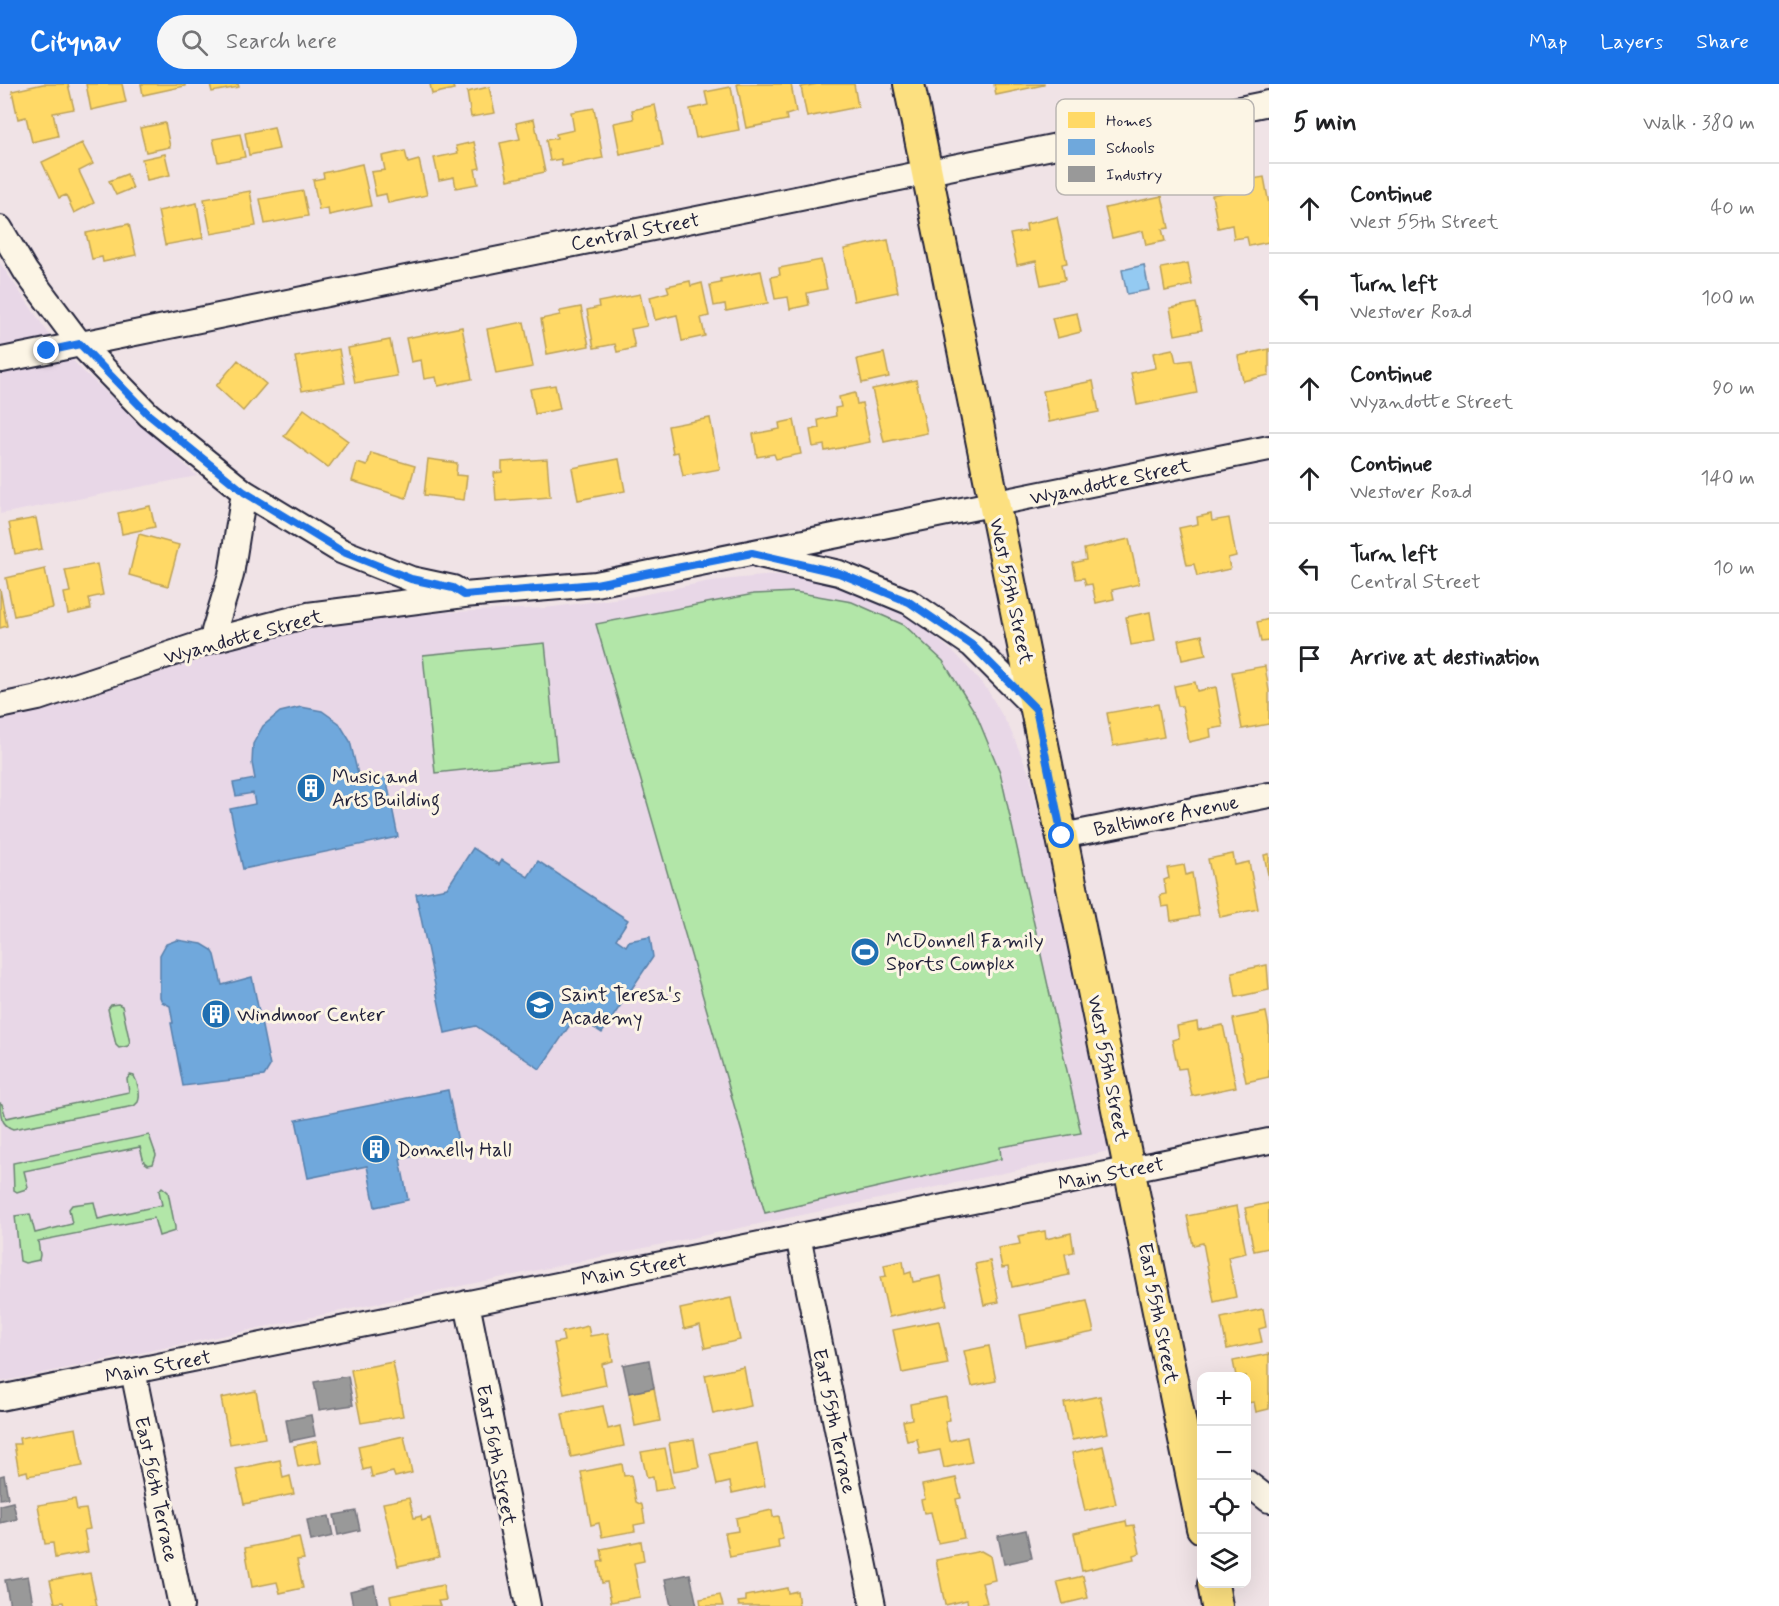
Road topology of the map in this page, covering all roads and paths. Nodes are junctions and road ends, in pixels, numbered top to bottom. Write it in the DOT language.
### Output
graph roads {
  1 [pos="909,84"];
  2 [pos="1269,103"];
  3 [pos="1254,106"];
  4 [pos="1056,146"];
  5 [pos="926,172"];
  6 [pos="0,228"];
  7 [pos="80,344"];
  8 [pos="2,360"];
  9 [pos="1269,448"];
  10 [pos="244,492"];
  11 [pos="994,505"];
  12 [pos="752,553"];
  13 [pos="464,595"];
  14 [pos="216,639"];
  15 [pos="0,705"];
  16 [pos="1036,709"];
  17 [pos="1269,795"];
  18 [pos="1062,836"];
  19 [pos="1269,1141"];
  20 [pos="1130,1169"];
  21 [pos="798,1236"];
  22 [pos="467,1303"];
  23 [pos="133,1371"];
  24 [pos="0,1398"];
  25 [pos="1193,1445"];
  26 [pos="1197,1482"];
  27 [pos="1251,1486"];
  28 [pos="1269,1500"];
  29 [pos="1214,1588"];
  30 [pos="181,1606"];
  31 [pos="528,1606"];
  32 [pos="873,1606"];
  33 [pos="1217,1606"];
  1 -- 5 [label="main road, West 55th Street"];
  2 -- 3 [label="street, Central Street"];
  4 -- 5 [label="street, Central Street"];
  5 -- 7 [label="street, Central Street"];
  5 -- 11 [label="main road, West 55th Street"];
  6 -- 7 [label="street"];
  7 -- 8 [label="street, Central Street"];
  7 -- 10 [label="street"];
  9 -- 11 [label="street, Wyandotte Street"];
  10 -- 13 [label="street"];
  10 -- 14 [label="street"];
  11 -- 12 [label="street, Wyandotte Street"];
  11 -- 16 [label="main road, West 55th Street"];
  12 -- 13 [label="street, Wyandotte Street"];
  12 -- 16 [label="street"];
  13 -- 14 [label="street, Wyandotte Street"];
  14 -- 15 [label="street, Wyandotte Street"];
  16 -- 18 [label="main road, West 55th Street"];
  17 -- 18 [label="street, Baltimore Avenue"];
  18 -- 20 [label="main road, West 55th Street"];
  19 -- 20 [label="street, Main Street"];
  20 -- 21 [label="street, Main Street"];
  20 -- 25 [label="main road, East 55th Street"];
  21 -- 22 [label="street, Main Street"];
  21 -- 32 [label="street, East 55th Terrace"];
  22 -- 23 [label="street, Main Street"];
  22 -- 31 [label="street, East 56th Street"];
  23 -- 24 [label="street, Main Street"];
  23 -- 30 [label="street, East 56th Terrace"];
  25 -- 26 [label="main road, East 55th Street"];
  27 -- 28 [label="street"];
  29 -- 33 [label="main road"];
}
